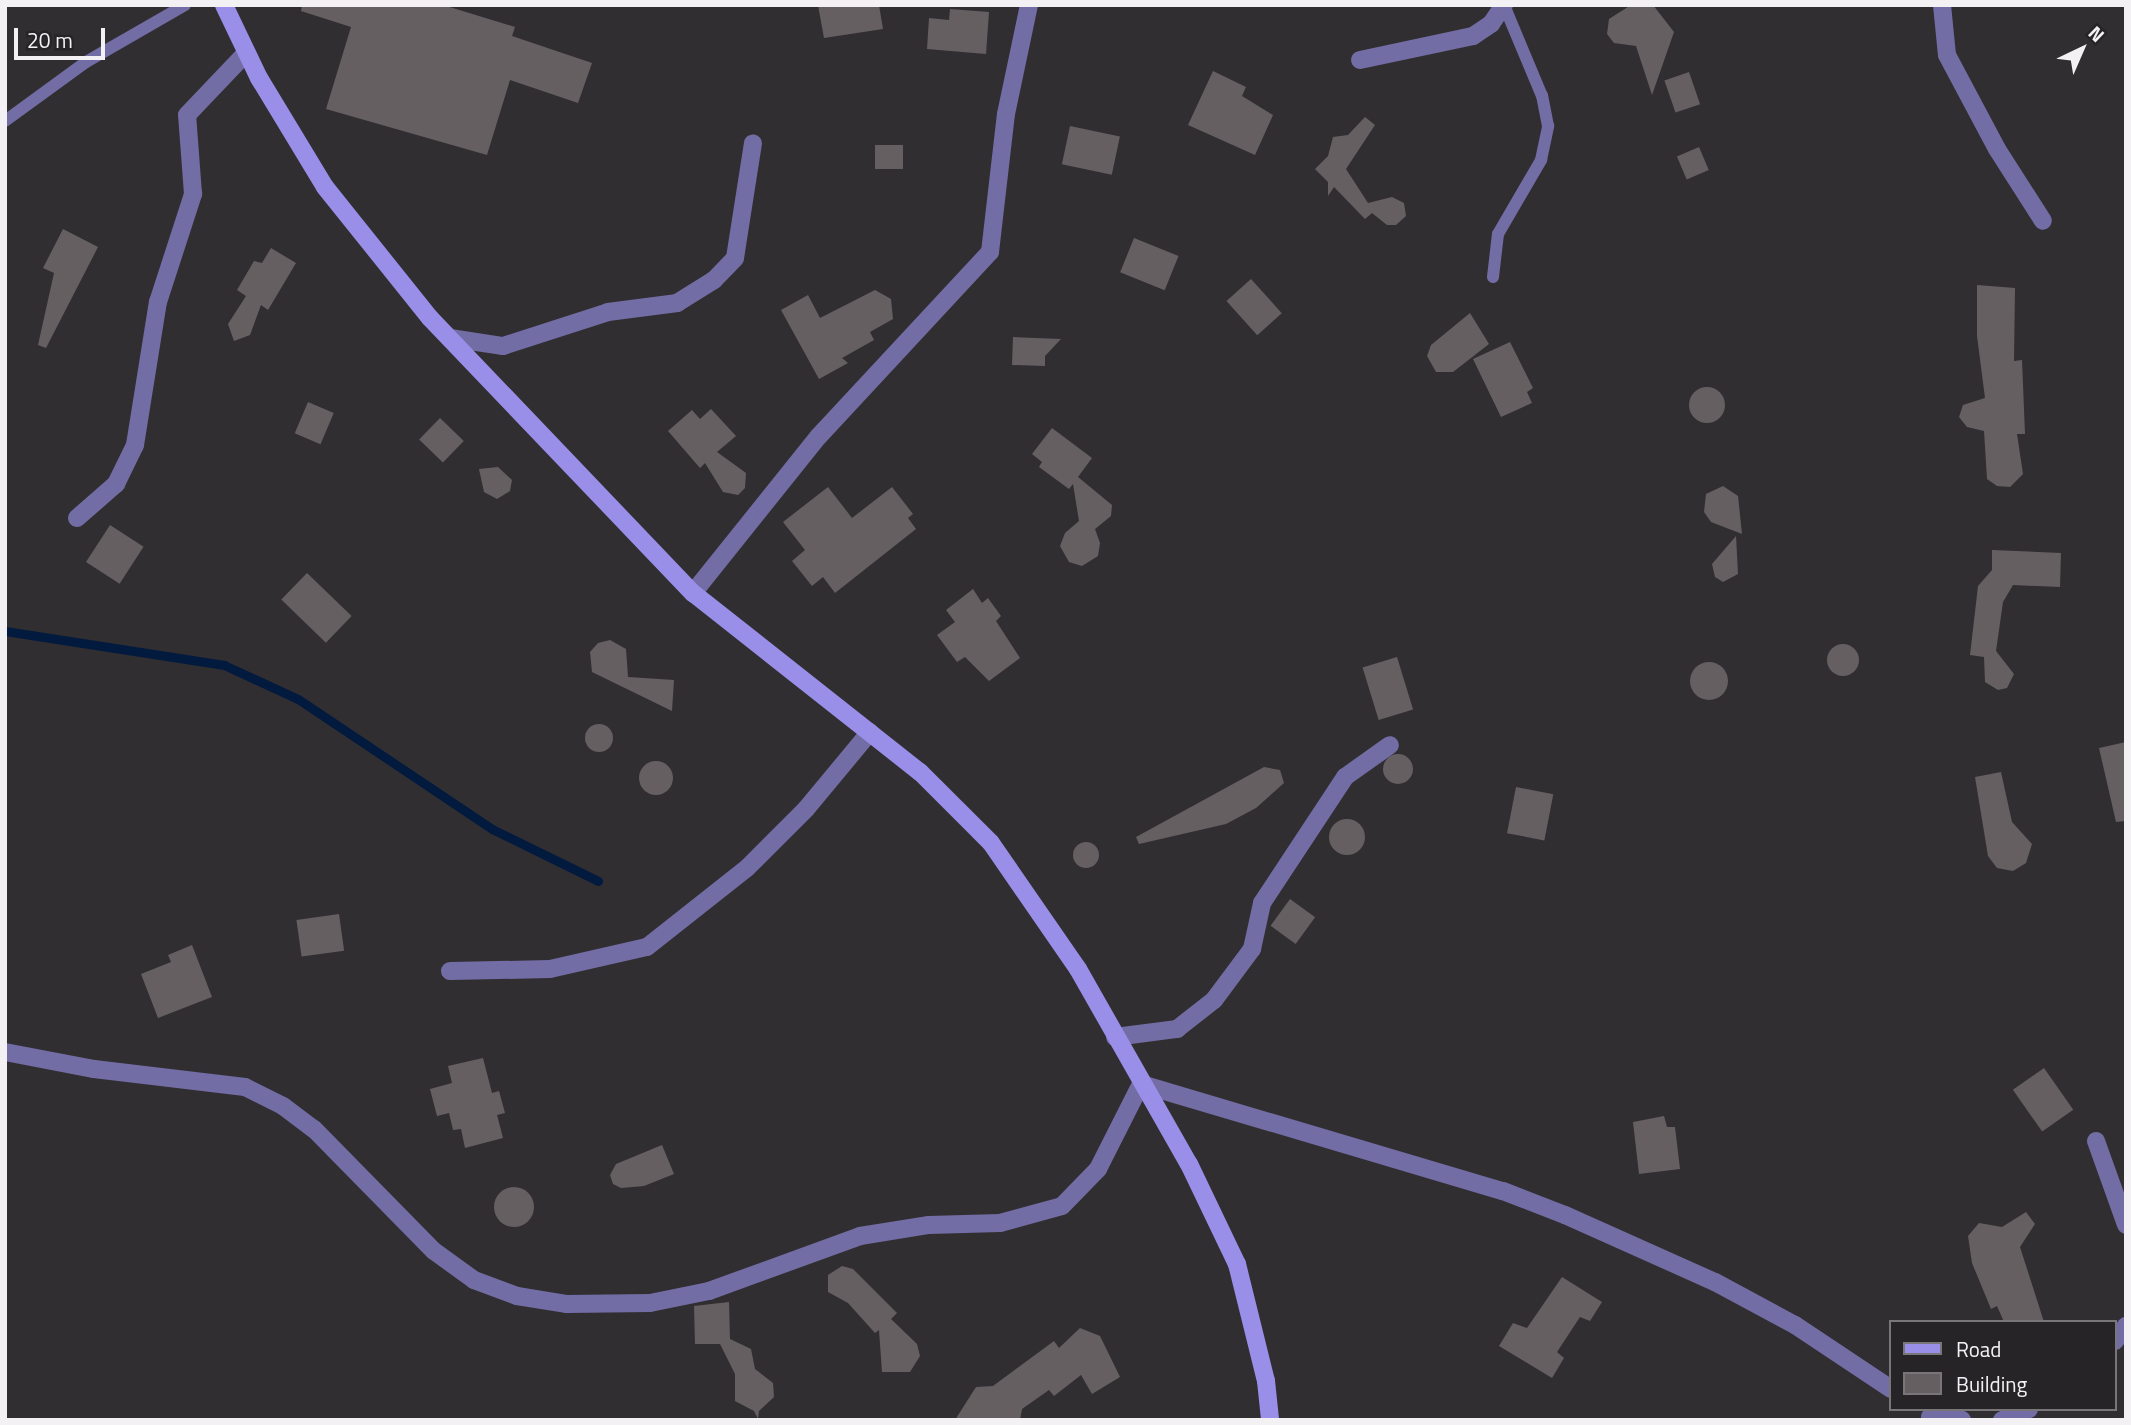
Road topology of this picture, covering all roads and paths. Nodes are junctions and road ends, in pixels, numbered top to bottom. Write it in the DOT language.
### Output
graph roads {
  1 [pos="186,5"];
  2 [pos="224,5"];
  3 [pos="1029,5"];
  4 [pos="1504,5"];
  5 [pos="1942,5"];
  6 [pos="246,53"];
  7 [pos="1360,60"];
  8 [pos="5,121"];
  9 [pos="753,143"];
  10 [pos="2043,221"];
  11 [pos="1493,277"];
  12 [pos="450,338"];
  13 [pos="77,518"];
  14 [pos="693,593"];
  15 [pos="870,732"];
  16 [pos="1390,745"];
  17 [pos="450,971"];
  18 [pos="1115,1037"];
  19 [pos="5,1052"];
  20 [pos="1141,1084"];
  21 [pos="2096,1141"];
  22 [pos="2126,1225"];
  23 [pos="1890,1388"];
  24 [pos="2024,1411"];
  25 [pos="1928,1415"];
  26 [pos="1269,1420"];
  27 [pos="1962,1420"];
  28 [pos="2002,1420"];
  1 -- 8 [label="lane"];
  2 -- 6 [label="street"];
  3 -- 14 [label="street"];
  4 -- 7 [label="street"];
  4 -- 11 [label="lane"];
  5 -- 10 [label="street"];
  6 -- 12 [label="street"];
  6 -- 13 [label="street"];
  9 -- 12 [label="street"];
  12 -- 14 [label="street"];
  14 -- 15 [label="street"];
  15 -- 17 [label="street"];
  15 -- 18 [label="street"];
  16 -- 18 [label="street"];
  18 -- 20 [label="street"];
  19 -- 20 [label="street"];
  20 -- 23 [label="street"];
  20 -- 26 [label="street"];
  21 -- 22 [label="street"];
  24 -- 28 [label="street"];
  25 -- 27 [label="street"];
}
